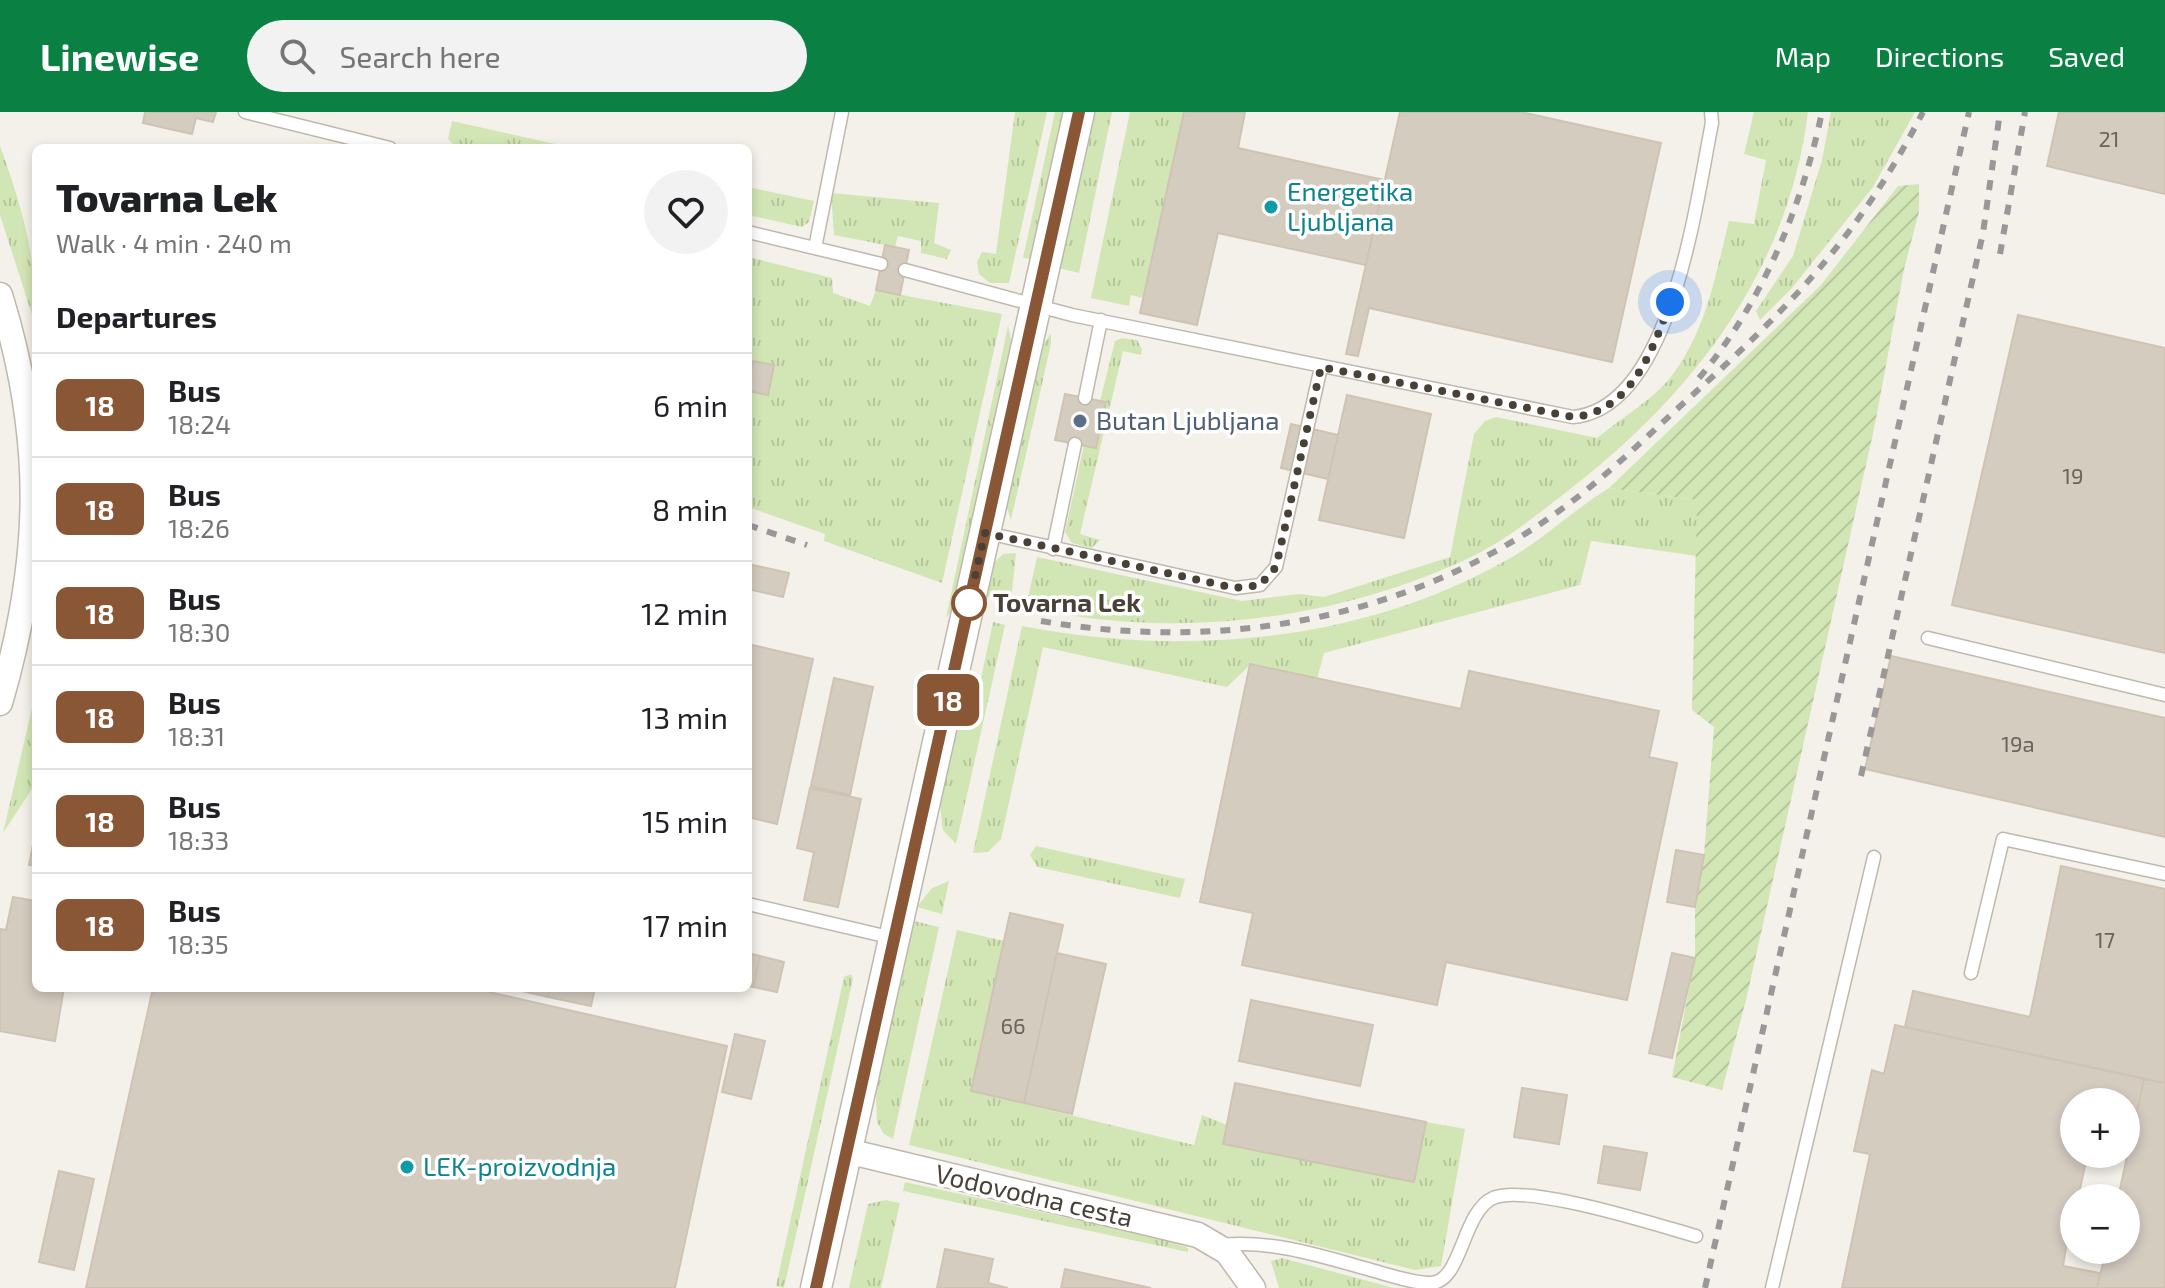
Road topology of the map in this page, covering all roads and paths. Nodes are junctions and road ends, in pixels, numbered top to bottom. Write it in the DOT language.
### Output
graph roads {
  1 [pos="245,112"];
  2 [pos="842,112"];
  3 [pos="1079,112"];
  4 [pos="1711,112"];
  5 [pos="374,144"];
  6 [pos="752,233"];
  7 [pos="815,248"];
  8 [pos="881,264"];
  9 [pos="905,270"];
  10 [pos="0,295"];
  11 [pos="1036,305"];
  12 [pos="1101,320"];
  13 [pos="1321,367"];
  14 [pos="1085,398"];
  15 [pos="1075,444"];
  16 [pos="32,481"];
  17 [pos="32,529"];
  18 [pos="985,533"];
  19 [pos="1053,549"];
  20 [pos="1928,638"];
  21 [pos="2165,695"];
  22 [pos="0,703"];
  23 [pos="1874,857"];
  24 [pos="2165,874"];
  25 [pos="752,905"];
  26 [pos="894,939"];
  27 [pos="1971,973"];
  28 [pos="847,1151"];
  29 [pos="1696,1236"];
  30 [pos="1218,1245"];
  31 [pos="816,1288"];
  32 [pos="1253,1288"];
  33 [pos="1772,1288"];
  1 -- 5 [label="lane"];
  2 -- 7 [label="lane"];
  3 -- 11 [label="street"];
  4 -- 13 [label="lane"];
  6 -- 7 [label="lane"];
  7 -- 8 [label="lane"];
  9 -- 11 [label="lane"];
  10 -- 16 [label="street"];
  11 -- 12 [label="lane"];
  11 -- 18 [label="street"];
  12 -- 13 [label="lane"];
  12 -- 14 [label="lane"];
  13 -- 19 [label="lane"];
  15 -- 19 [label="lane"];
  17 -- 22 [label="street"];
  18 -- 19 [label="lane"];
  18 -- 26 [label="street"];
  20 -- 21 [label="lane"];
  23 -- 33 [label="lane"];
  24 -- 27 [label="lane"];
  25 -- 26 [label="lane"];
  26 -- 28 [label="street"];
  28 -- 30 [label="street, Vodovodna cesta"];
  28 -- 31 [label="street"];
  29 -- 30 [label="lane, Vodovodna cesta"];
  30 -- 32 [label="street, Vodovodna cesta"];
}
